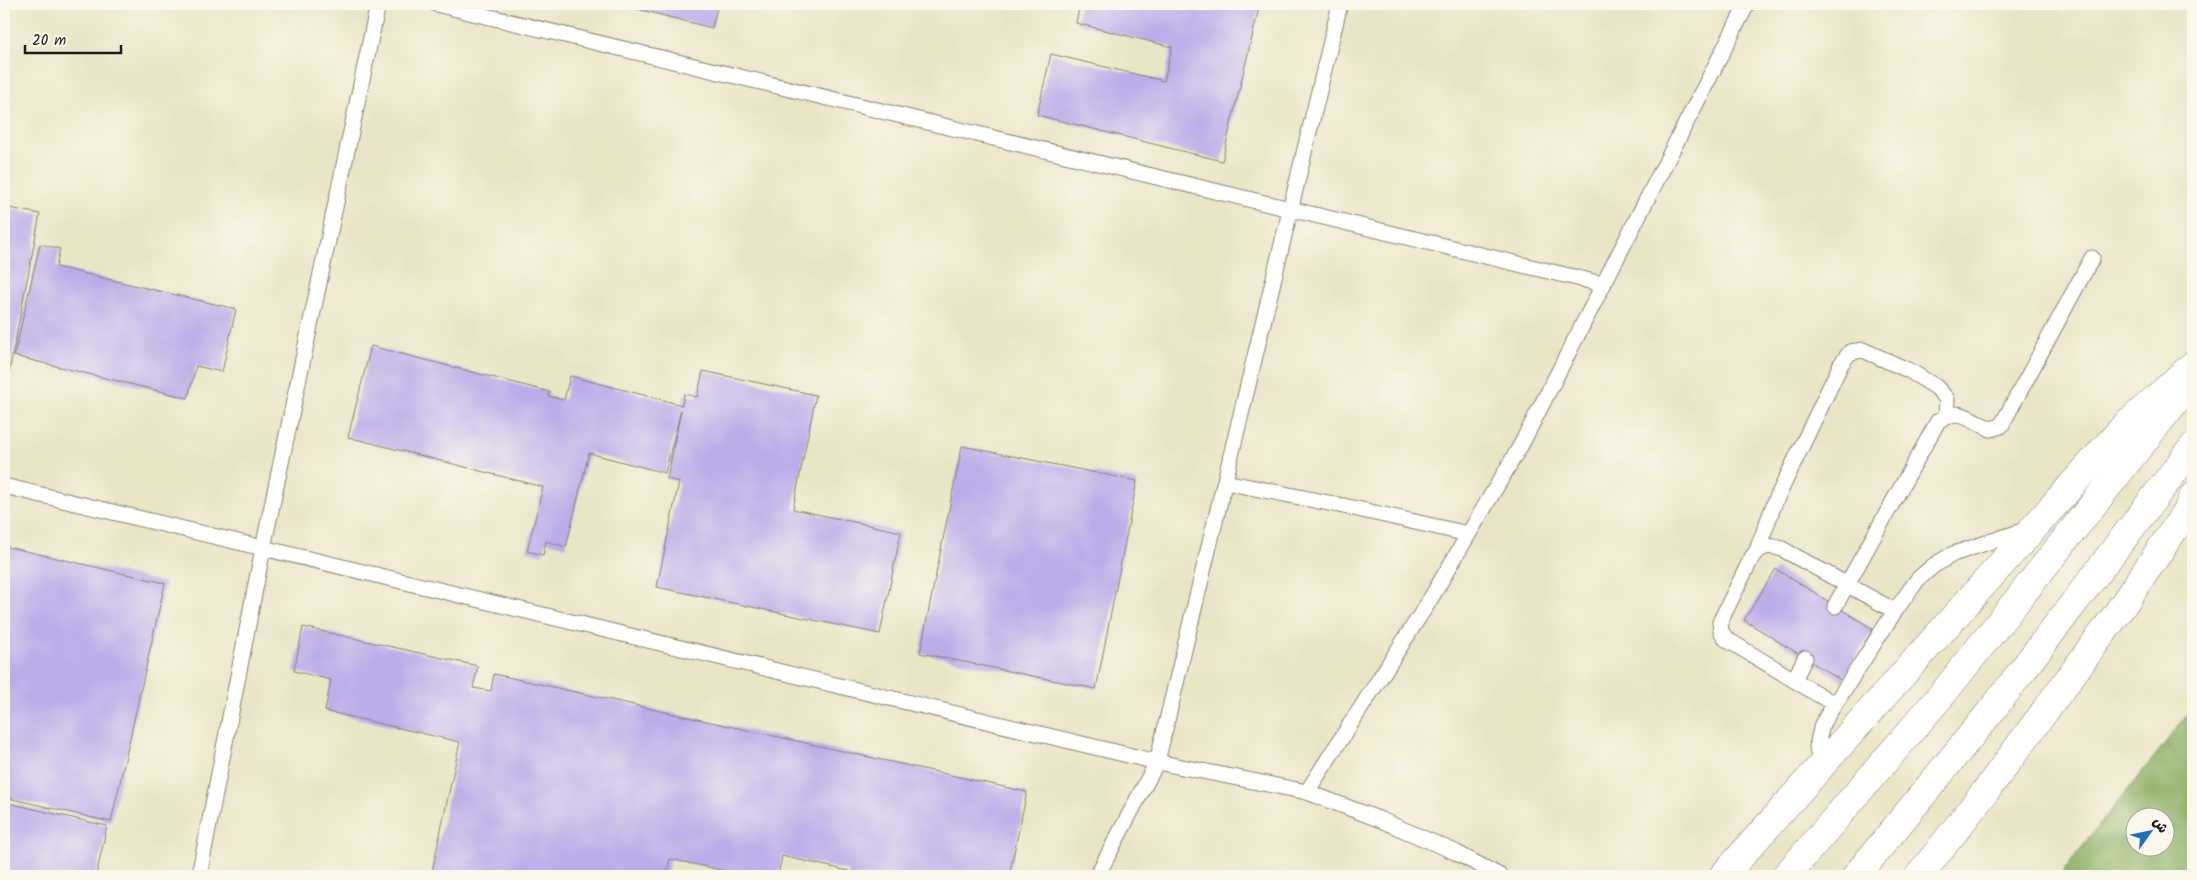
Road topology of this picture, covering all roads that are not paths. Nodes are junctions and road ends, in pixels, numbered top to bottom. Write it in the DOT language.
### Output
graph roads {
  1 [pos="378,4"];
  2 [pos="436,4"];
  3 [pos="1340,4"];
  4 [pos="1747,4"];
  5 [pos="1290,210"];
  6 [pos="2092,258"];
  7 [pos="1602,284"];
  8 [pos="2193,365"];
  9 [pos="2193,379"];
  10 [pos="1946,416"];
  11 [pos="2193,447"];
  12 [pos="1225,482"];
  13 [pos="4,486"];
  14 [pos="2193,497"];
  15 [pos="2032,528"];
  16 [pos="1468,534"];
  17 [pos="264,548"];
  18 [pos="1757,550"];
  19 [pos="1847,584"];
  20 [pos="1834,606"];
  21 [pos="1896,611"];
  22 [pos="1806,658"];
  23 [pos="1794,680"];
  24 [pos="1834,704"];
  25 [pos="1157,762"];
  26 [pos="1820,769"];
  27 [pos="1307,792"];
  28 [pos="199,876"];
  29 [pos="1097,876"];
  30 [pos="1500,876"];
  31 [pos="1723,876"];
  32 [pos="1786,876"];
  33 [pos="1856,876"];
  34 [pos="1919,876"];
  1 -- 17 [label="lane"];
  2 -- 5 [label="lane"];
  3 -- 5 [label="lane"];
  4 -- 7 [label="lane"];
  5 -- 7 [label="lane"];
  5 -- 12 [label="lane"];
  6 -- 10 [label="lane"];
  7 -- 16 [label="lane"];
  8 -- 15 [label="highway"];
  9 -- 32 [label="highway"];
  10 -- 18 [label="lane"];
  10 -- 19 [label="lane"];
  11 -- 33 [label="highway"];
  12 -- 16 [label="lane"];
  12 -- 25 [label="lane"];
  13 -- 17 [label="lane"];
  14 -- 34 [label="highway"];
  15 -- 21 [label="lane"];
  15 -- 26 [label="highway"];
  16 -- 27 [label="lane"];
  17 -- 25 [label="lane"];
  17 -- 28 [label="lane"];
  18 -- 19 [label="lane"];
  18 -- 23 [label="lane"];
  19 -- 20 [label="lane"];
  19 -- 21 [label="lane"];
  21 -- 24 [label="lane"];
  22 -- 23 [label="lane"];
  23 -- 24 [label="lane"];
  24 -- 26 [label="lane"];
  25 -- 27 [label="lane"];
  25 -- 29 [label="lane"];
  26 -- 31 [label="highway"];
  27 -- 30 [label="lane"];
}
